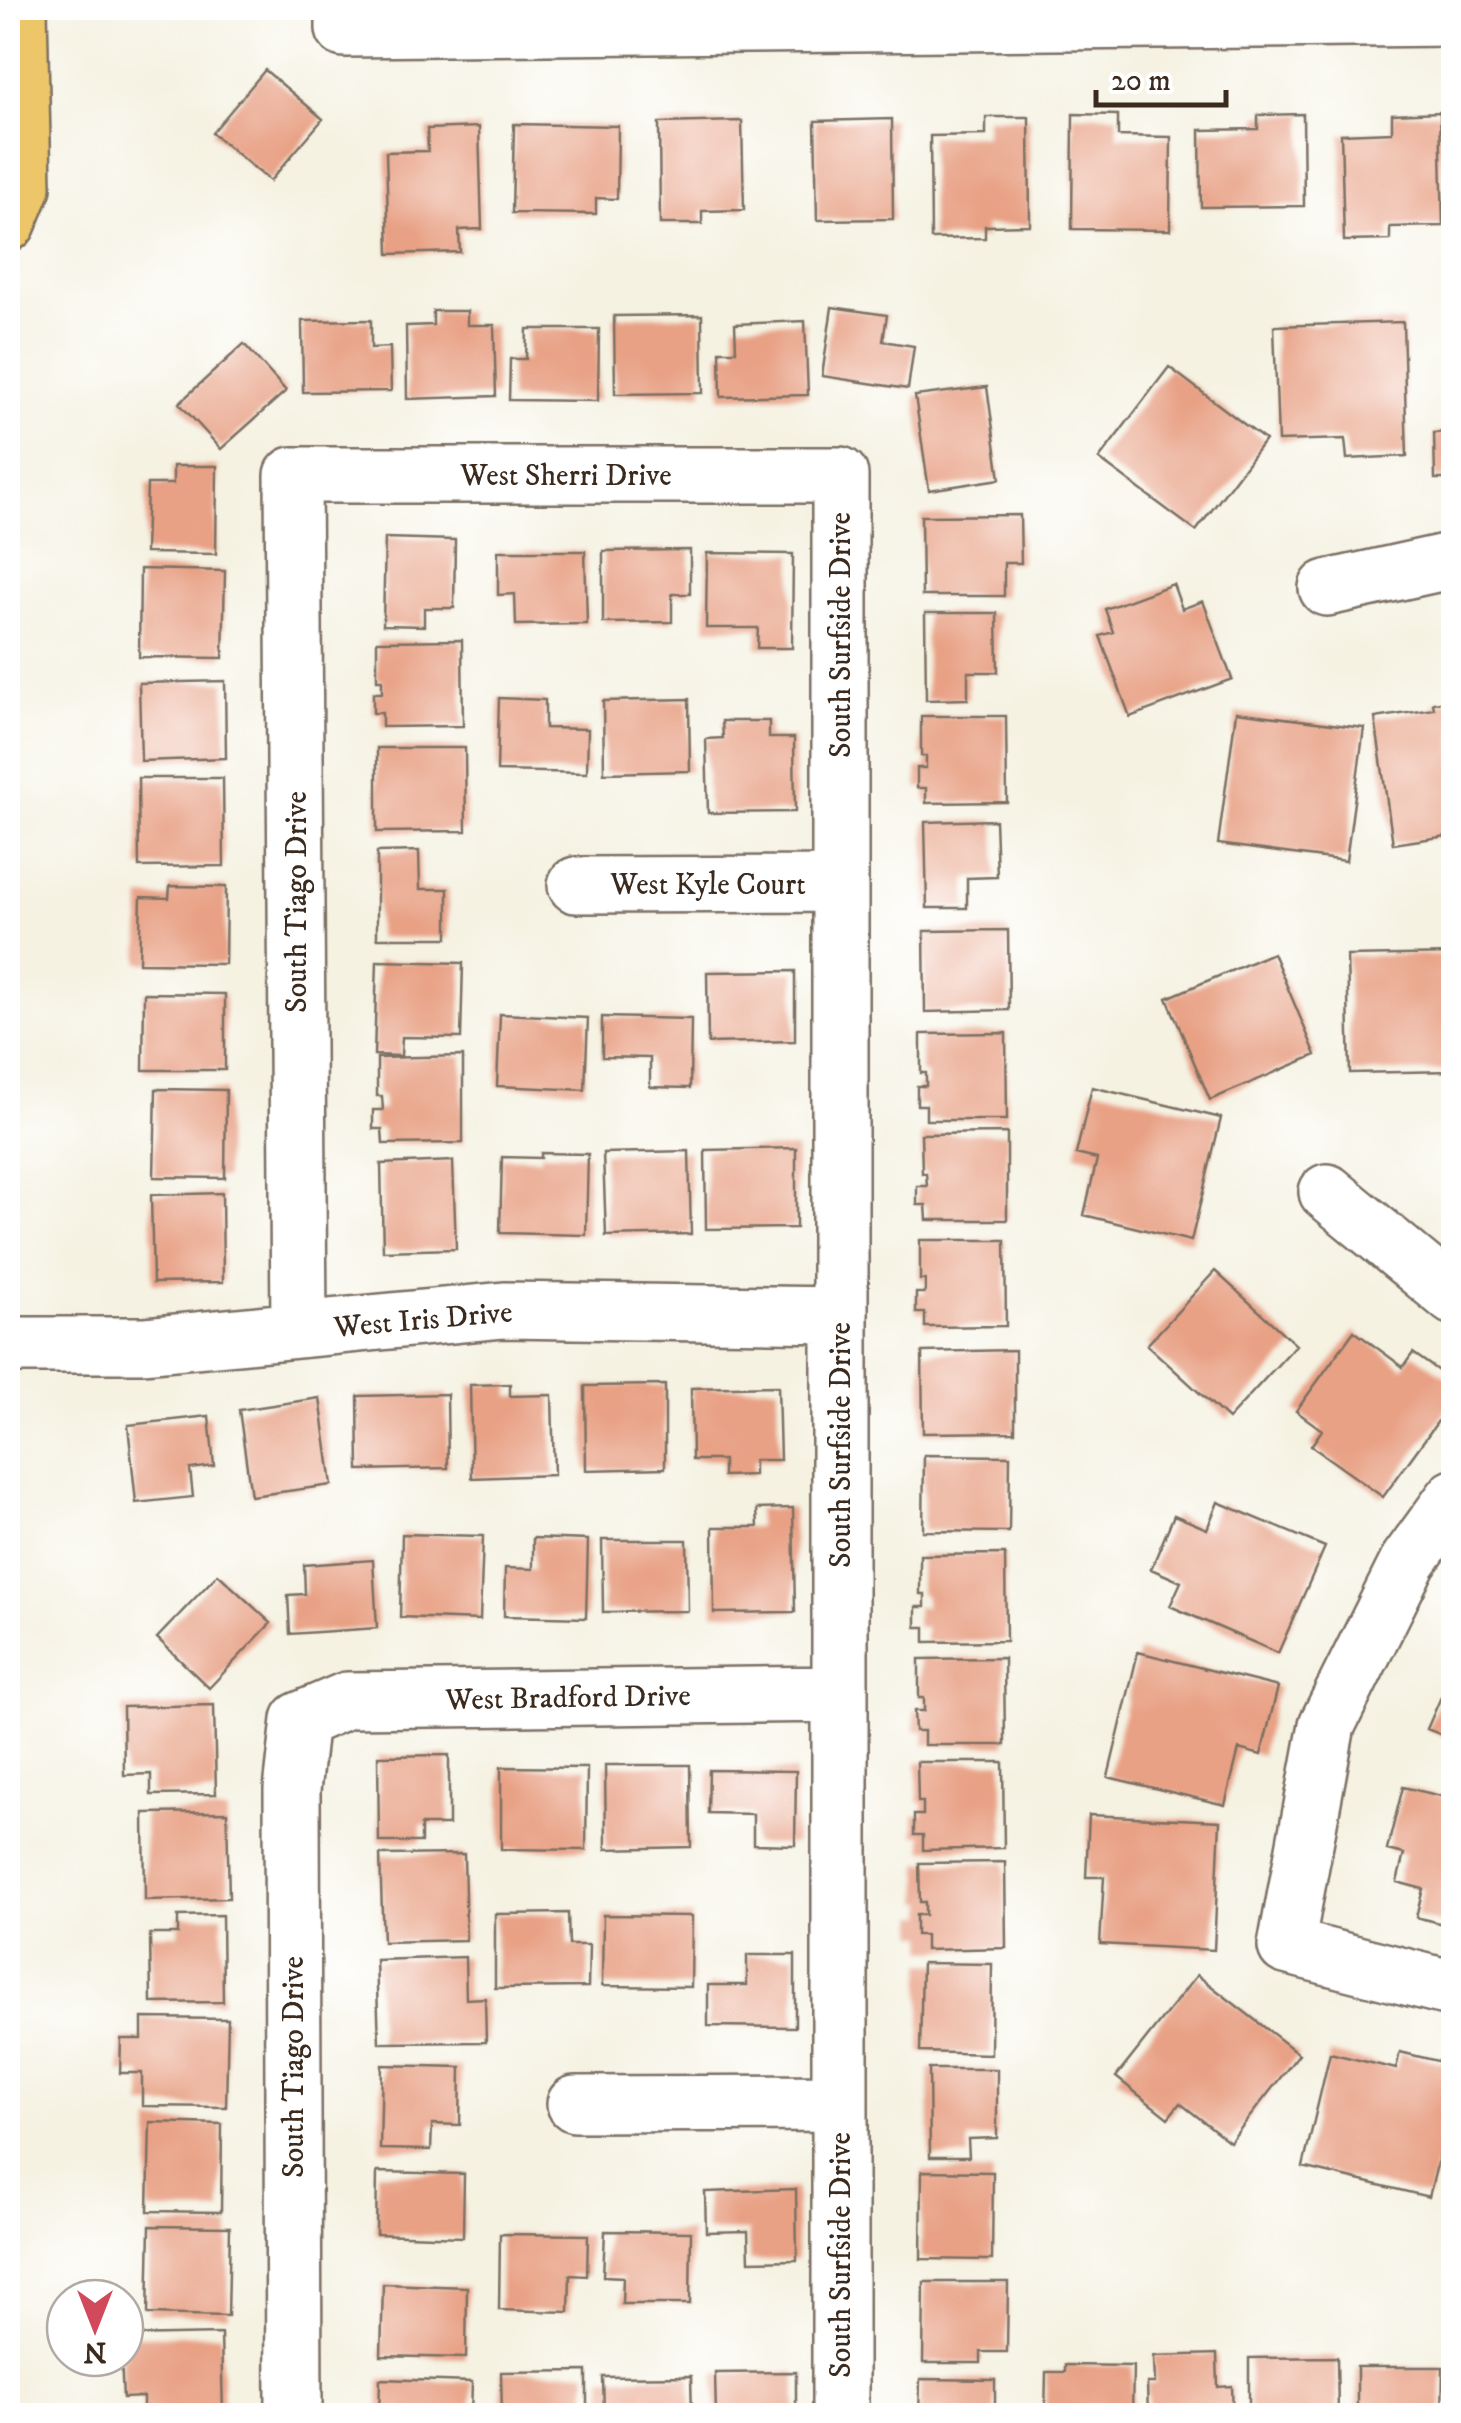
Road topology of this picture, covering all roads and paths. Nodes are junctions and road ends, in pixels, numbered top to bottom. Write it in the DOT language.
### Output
graph roads {
  1 [pos="19,8"];
  2 [pos="344,18"];
  3 [pos="1454,18"];
  4 [pos="8,223"];
  5 [pos="293,475"];
  6 [pos="840,475"];
  7 [pos="1454,560"];
  8 [pos="1327,588"];
  9 [pos="840,884"];
  10 [pos="576,885"];
  11 [pos="1327,1192"];
  12 [pos="1454,1297"];
  13 [pos="840,1315"];
  14 [pos="299,1330"];
  15 [pos="8,1346"];
  16 [pos="1454,1498"];
  17 [pos="840,1694"];
  18 [pos="300,1720"];
  19 [pos="1454,1989"];
  20 [pos="840,2103"];
  21 [pos="575,2104"];
  22 [pos="294,2416"];
  23 [pos="840,2416"];
  1 -- 4 [label="main road"];
  2 -- 3 [label="street"];
  5 -- 6 [label="street, West Sherri Drive"];
  5 -- 14 [label="street, South Tiago Drive"];
  6 -- 9 [label="street, South Surfside Drive"];
  7 -- 8 [label="street"];
  9 -- 10 [label="street, West Kyle Court"];
  9 -- 13 [label="street, South Surfside Drive"];
  11 -- 12 [label="street"];
  13 -- 14 [label="street, West Iris Drive"];
  13 -- 17 [label="street, South Surfside Drive"];
  14 -- 15 [label="street, West Iris Drive"];
  16 -- 19 [label="street"];
  17 -- 18 [label="street, West Bradford Drive"];
  17 -- 20 [label="street, South Surfside Drive"];
  18 -- 22 [label="street, South Tiago Drive"];
  20 -- 21 [label="street"];
  20 -- 23 [label="street, South Surfside Drive"];
}
